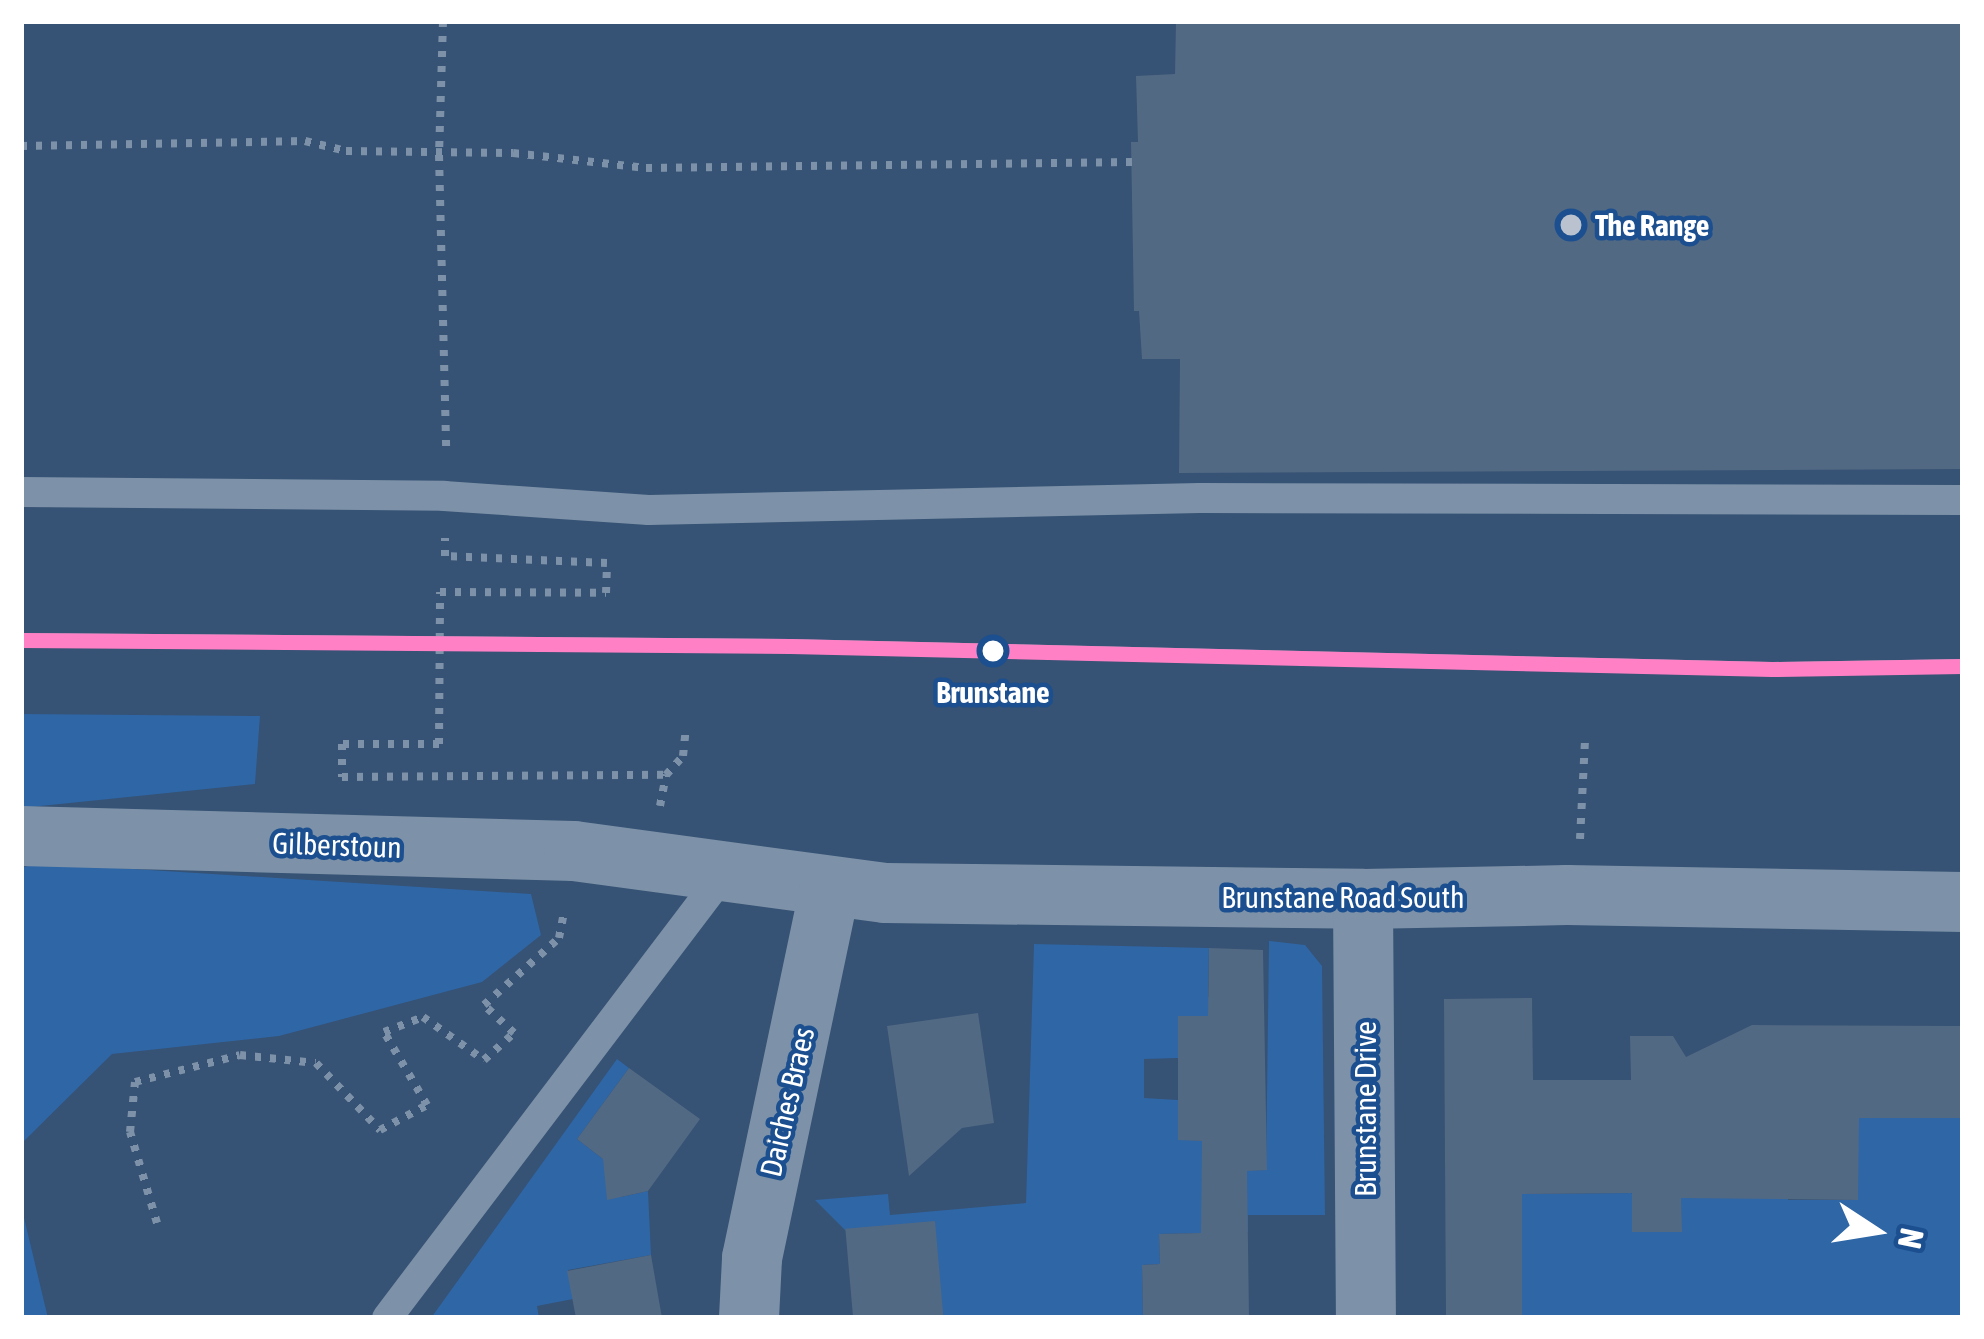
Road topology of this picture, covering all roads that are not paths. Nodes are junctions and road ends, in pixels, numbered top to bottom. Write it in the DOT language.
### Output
graph roads {
  1 [pos="21,492"];
  2 [pos="1963,500"];
  3 [pos="21,836"];
  4 [pos="653,861"];
  5 [pos="725,872"];
  6 [pos="830,887"];
  7 [pos="1363,899"];
  8 [pos="1963,902"];
  9 [pos="387,1318"];
  10 [pos="749,1318"];
  11 [pos="1366,1318"];
  1 -- 2 [label="lane"];
  3 -- 4 [label="street, Gilberstoun"];
  4 -- 5 [label="street, Brunstane Road South"];
  5 -- 6 [label="street, Brunstane Road South"];
  5 -- 9 [label="lane"];
  6 -- 7 [label="street, Brunstane Road South"];
  6 -- 10 [label="street, Daiches Braes"];
  7 -- 8 [label="street, Brunstane Road South"];
  7 -- 11 [label="street, Brunstane Drive"];
}
